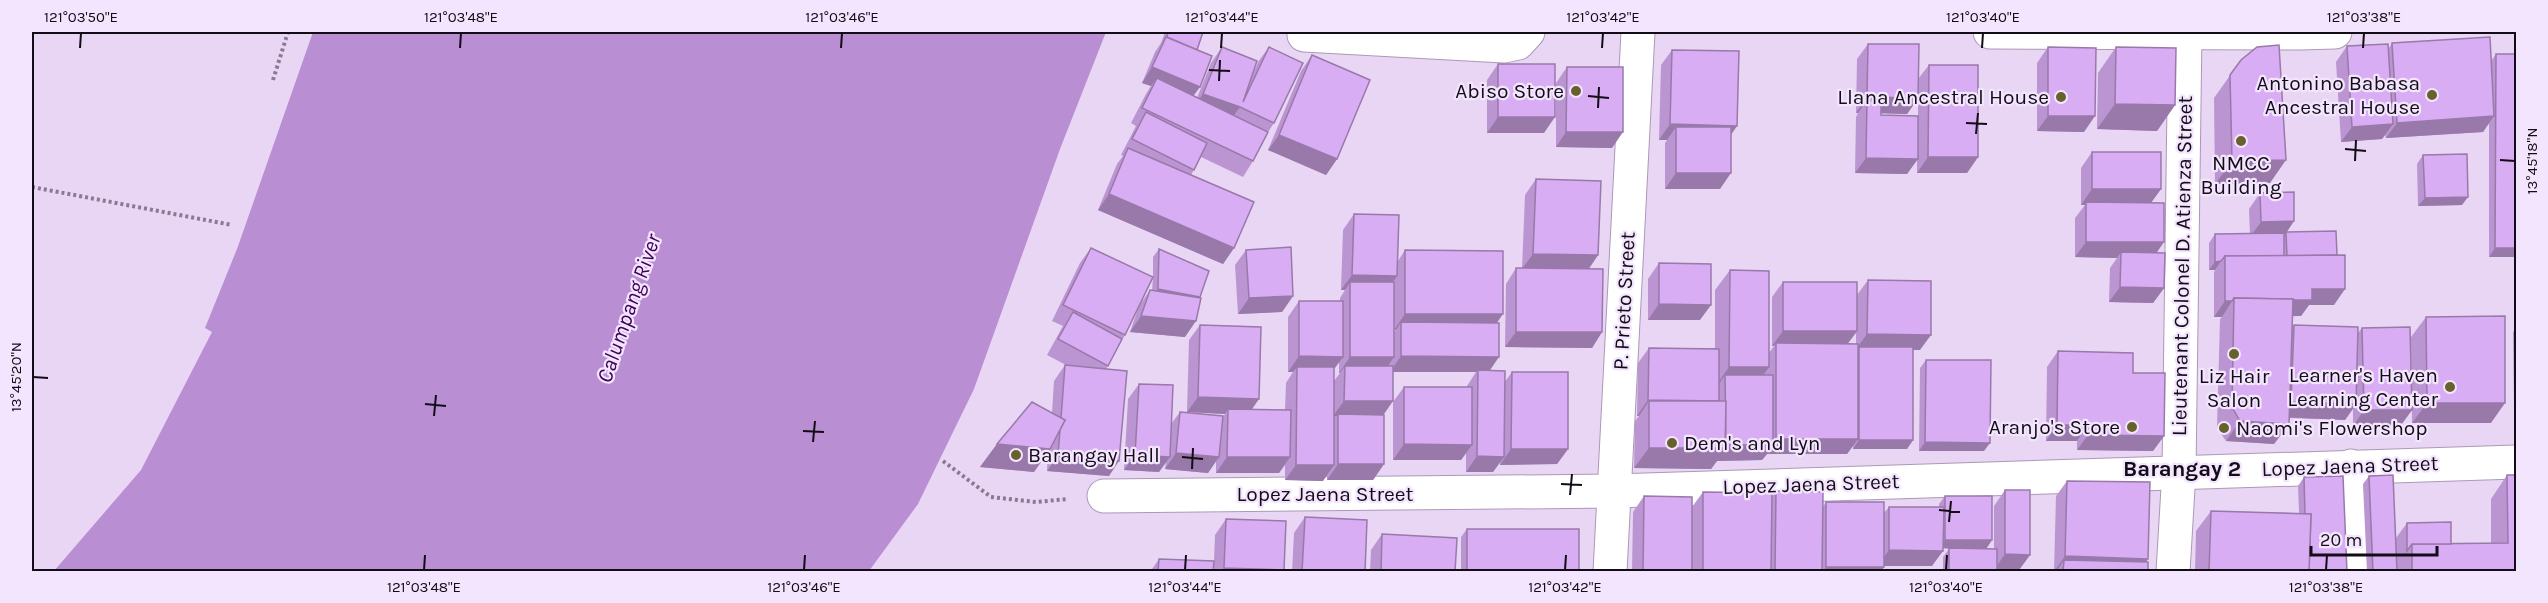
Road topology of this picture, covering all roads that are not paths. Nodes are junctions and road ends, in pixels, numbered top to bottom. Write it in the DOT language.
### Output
graph roads {
  1 [pos="1528,32"];
  2 [pos="1638,32"];
  3 [pos="1990,32"];
  4 [pos="2186,32"];
  5 [pos="2300,32"];
  6 [pos="2335,32"];
  7 [pos="1304,35"];
  8 [pos="2517,462"];
  9 [pos="2351,466"];
  10 [pos="2179,471"];
  11 [pos="1614,491"];
  12 [pos="1104,496"];
  13 [pos="1610,572"];
  14 [pos="2173,572"];
  15 [pos="2356,572"];
  1 -- 7 [label="street"];
  2 -- 11 [label="street, P. Prieto Street"];
  3 -- 4 [label="street"];
  4 -- 5 [label="street"];
  4 -- 10 [label="street, Lieutenant Colonel D. Atienza Street"];
  5 -- 6 [label="street"];
  8 -- 9 [label="street, Lopez Jaena Street"];
  9 -- 10 [label="street, Lopez Jaena Street"];
  9 -- 15 [label="street"];
  10 -- 11 [label="street, Lopez Jaena Street"];
  10 -- 14 [label="street, Lieutenant Colonel D. Atienza Street"];
  11 -- 12 [label="street, Lopez Jaena Street"];
  11 -- 13 [label="street, P. Prieto Street"];
}
